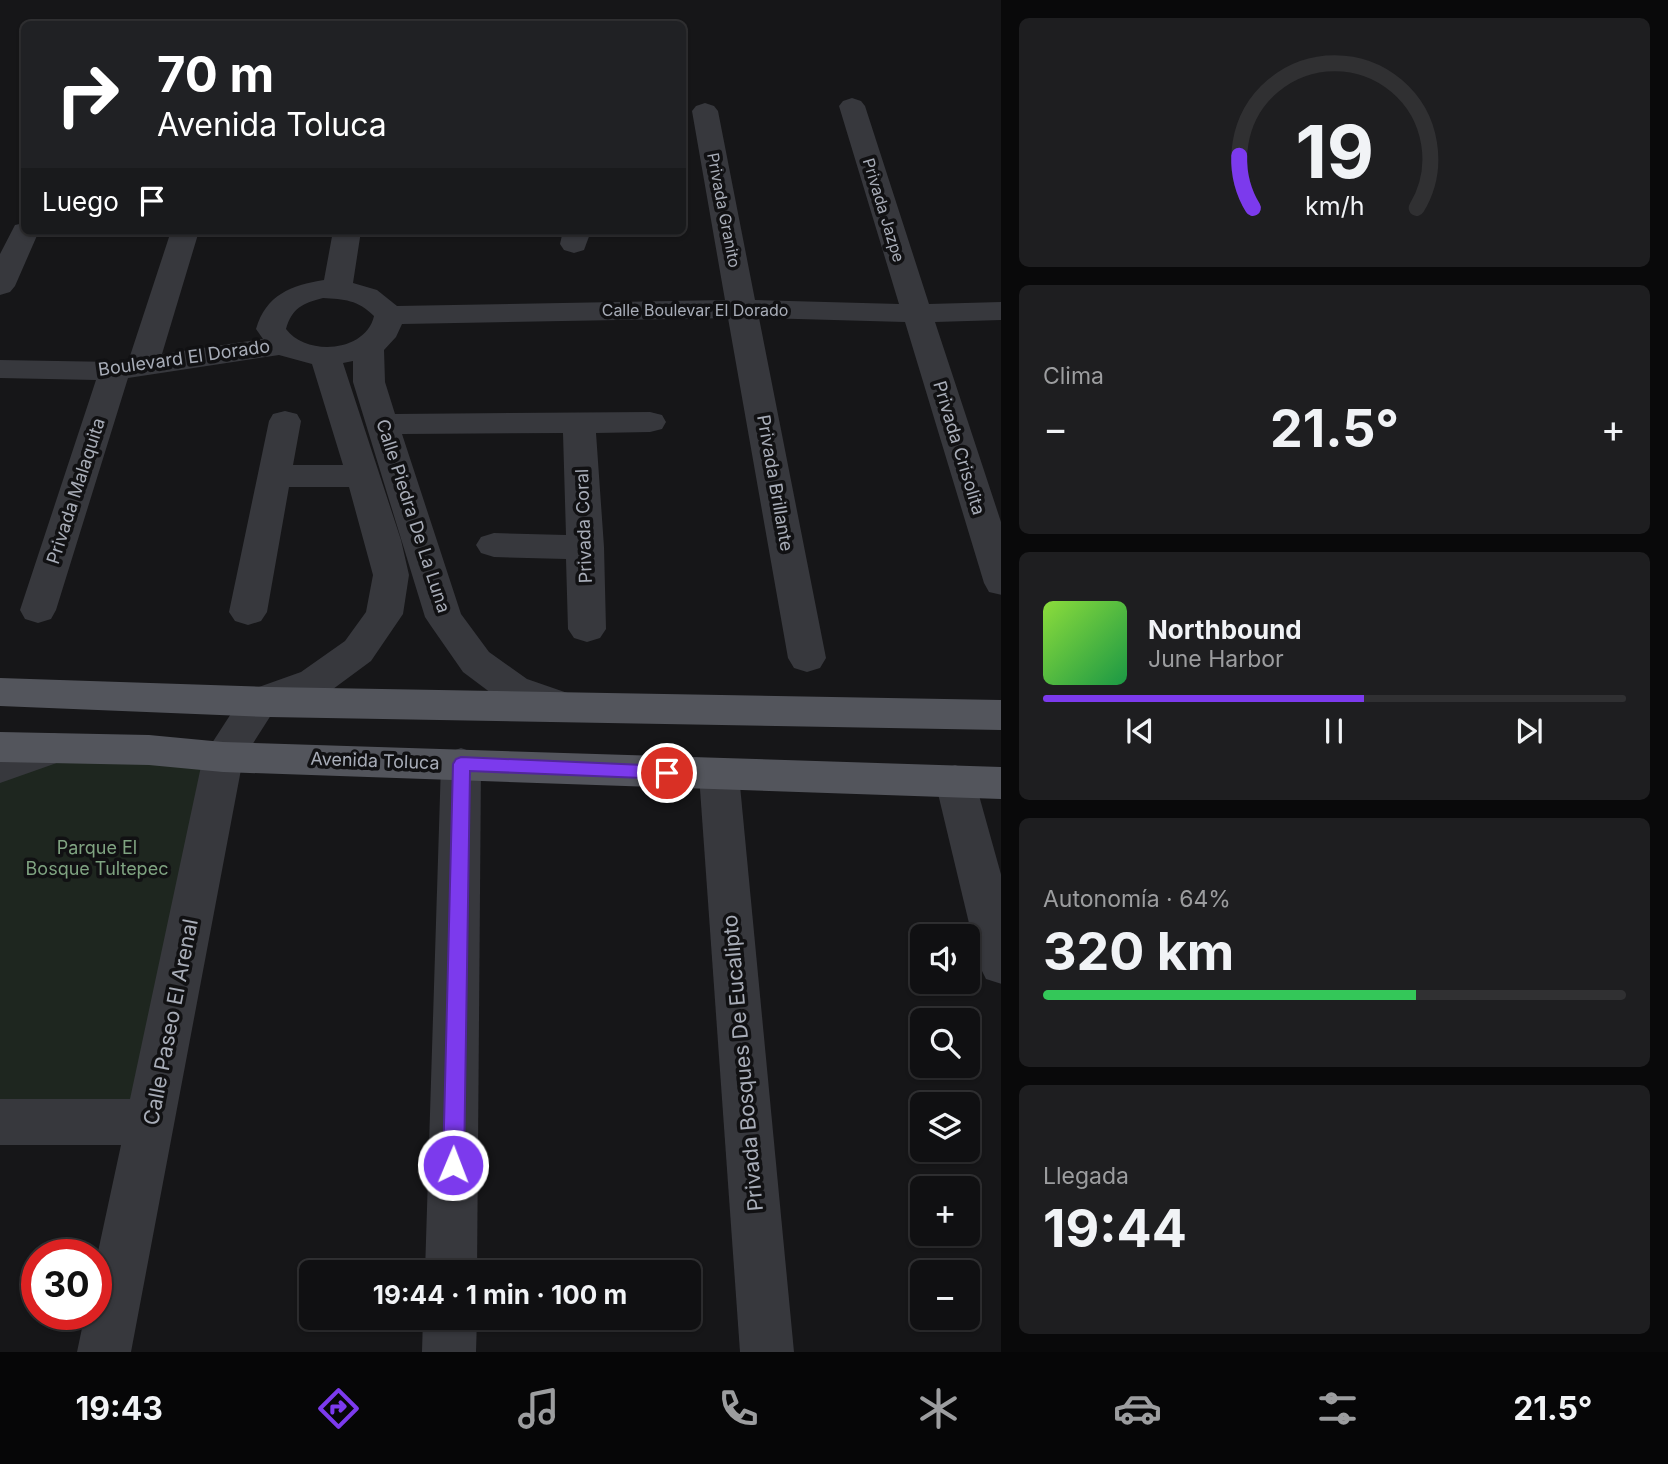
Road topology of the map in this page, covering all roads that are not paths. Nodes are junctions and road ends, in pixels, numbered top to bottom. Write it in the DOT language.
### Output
graph roads {
  1 [pos="852,106"];
  2 [pos="705,111"];
  3 [pos="23,235"];
  4 [pos="183,235"];
  5 [pos="346,235"];
  6 [pos="0,286"];
  7 [pos="337,289"];
  8 [pos="742,309"];
  9 [pos="1001,311"];
  10 [pos="917,313"];
  11 [pos="388,315"];
  12 [pos="283,345"];
  13 [pos="368,346"];
  14 [pos="325,356"];
  15 [pos="129,368"];
  16 [pos="0,369"];
  17 [pos="285,421"];
  18 [pos="579,422"];
  19 [pos="650,422"];
  20 [pos="382,424"];
  21 [pos="275,476"];
  22 [pos="363,476"];
  23 [pos="494,545"];
  24 [pos="586,547"];
  25 [pos="1001,583"];
  26 [pos="38,610"];
  27 [pos="248,612"];
  28 [pos="587,629"];
  29 [pos="807,658"];
  30 [pos="0,692"];
  31 [pos="260,702"];
  32 [pos="565,707"];
  33 [pos="1001,715"];
  34 [pos="0,747"];
  35 [pos="54,748"];
  36 [pos="223,757"];
  37 [pos="461,764"];
  38 [pos="0,767"];
  39 [pos="719,775"];
  40 [pos="955,781"];
  41 [pos="1001,783"];
  42 [pos="1001,965"];
  43 [pos="0,1122"];
  44 [pos="151,1122"];
  45 [pos="451,1260"];
  46 [pos="450,1330"];
  47 [pos="104,1352"];
  48 [pos="449,1352"];
  49 [pos="767,1352"];
  1 -- 10 [label="street, Privada Jazpe"];
  2 -- 8 [label="street, Privada Granito"];
  3 -- 6 [label="street"];
  4 -- 15 [label="street, Privada Malaquita"];
  5 -- 7 [label="street"];
  7 -- 11 [label="street"];
  7 -- 12 [label="street"];
  8 -- 10 [label="street, Calle Boulevar El Dorado"];
  8 -- 11 [label="street, Calle Boulevar El Dorado"];
  8 -- 29 [label="street, Privada Brillante"];
  9 -- 10 [label="street, Calle Boulevar El Dorado"];
  10 -- 25 [label="street, Privada Crisolita"];
  11 -- 13 [label="street"];
  12 -- 14 [label="street"];
  12 -- 15 [label="street, Boulevard El Dorado"];
  13 -- 14 [label="street"];
  13 -- 20 [label="street, Calle Piedra De La Luna"];
  14 -- 22 [label="street, Calle Piedra De La Luna"];
  15 -- 16 [label="street, Boulevard El Dorado"];
  15 -- 26 [label="street, Privada Malaquita"];
  17 -- 21 [label="street"];
  18 -- 19 [label="street"];
  18 -- 20 [label="street"];
  18 -- 24 [label="street, Privada Coral"];
  20 -- 32 [label="street, Calle Piedra De La Luna"];
  21 -- 22 [label="street"];
  21 -- 27 [label="street"];
  22 -- 31 [label="street, Calle Piedra De La Luna"];
  23 -- 24 [label="street"];
  24 -- 28 [label="street, Privada Coral"];
  30 -- 31 [label="main road"];
  31 -- 32 [label="main road"];
  31 -- 36 [label="street, Calle Paseo El Arenal"];
  32 -- 33 [label="main road"];
  34 -- 35 [label="main road, Avenida Toluca"];
  35 -- 36 [label="main road, Avenida Toluca"];
  35 -- 38 [label="street"];
  36 -- 37 [label="main road, Avenida Toluca"];
  36 -- 44 [label="street, Calle Paseo El Arenal"];
  37 -- 39 [label="main road, Avenida Toluca"];
  37 -- 45 [label="street"];
  39 -- 40 [label="main road, Avenida Toluca"];
  39 -- 49 [label="street, Privada Bosques De Eucalipto"];
  40 -- 41 [label="main road, Avenida Toluca"];
  40 -- 42 [label="street"];
  43 -- 44 [label="street"];
  44 -- 47 [label="street, Calle Paseo El Arenal"];
  46 -- 48 [label="street"];
}
